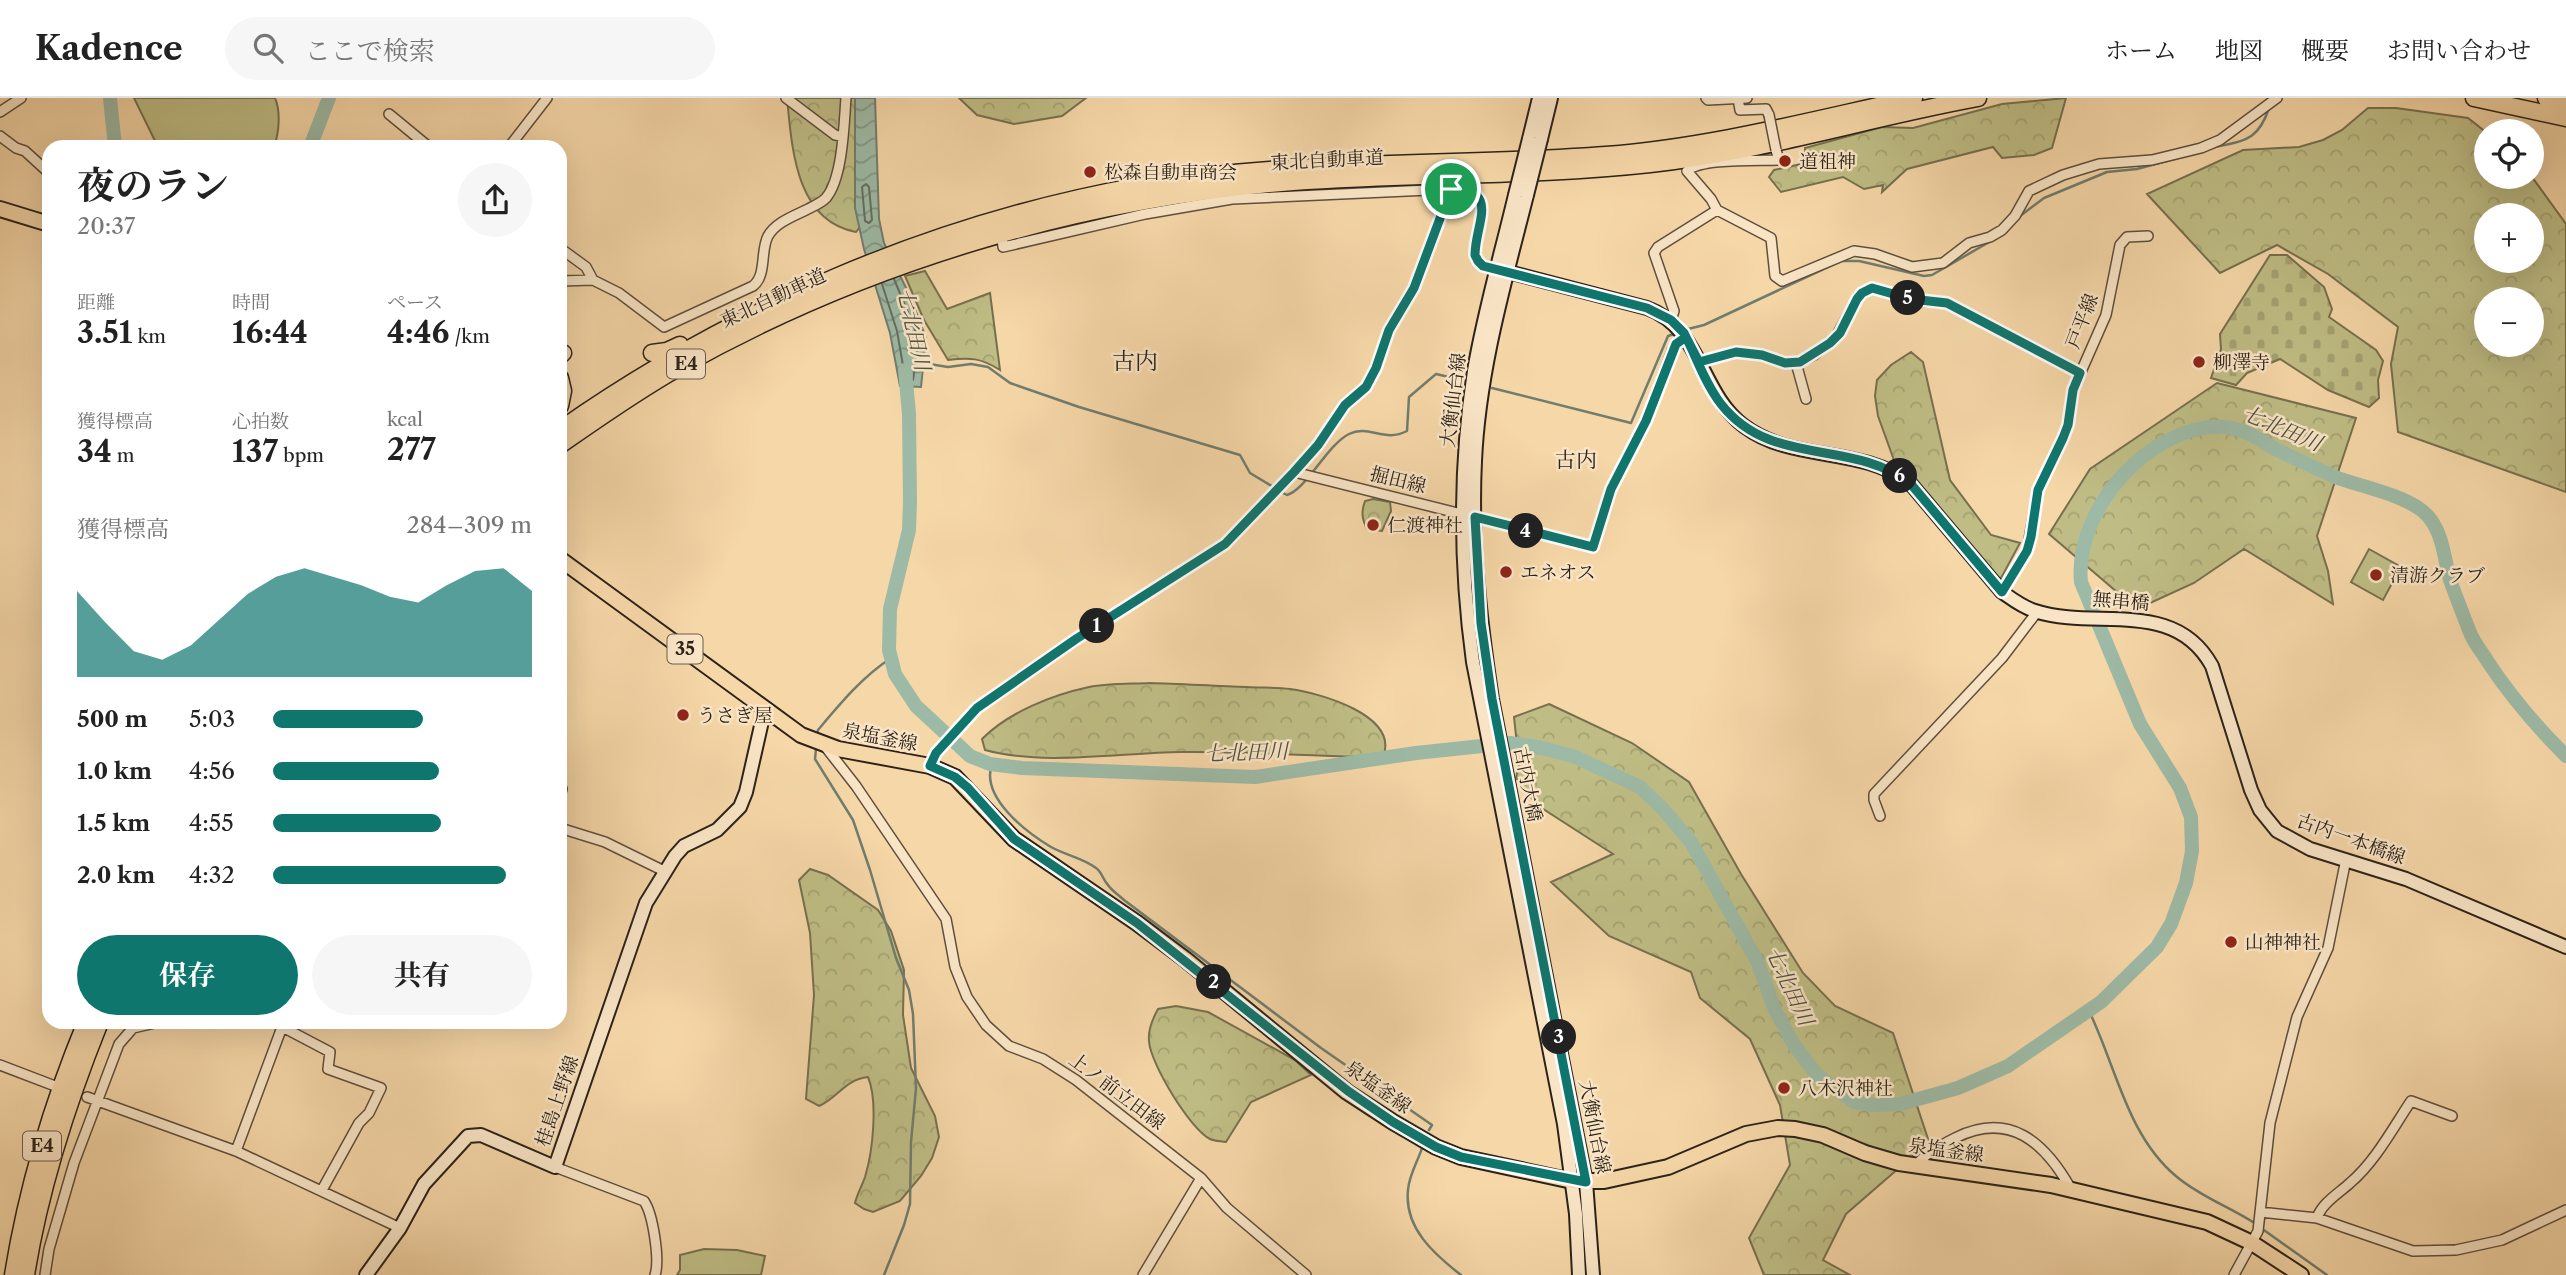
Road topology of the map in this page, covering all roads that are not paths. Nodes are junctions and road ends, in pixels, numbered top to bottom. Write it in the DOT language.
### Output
graph roads {
  1 [pos="21,98"];
  2 [pos="547,98"];
  3 [pos="786,98"];
  4 [pos="846,98"];
  5 [pos="1539,98"];
  6 [pos="1552,98"];
  7 [pos="1706,98"];
  8 [pos="1747,98"];
  9 [pos="1914,98"];
  10 [pos="1978,98"];
  11 [pos="2277,98"];
  12 [pos="2474,98"];
  13 [pos="2546,98"];
  14 [pos="1738,99"];
  15 [pos="2566,102"];
  16 [pos="0,112"];
  17 [pos="388,114"];
  18 [pos="2566,118"];
  19 [pos="0,136"];
  20 [pos="843,137"];
  21 [pos="1535,139"];
  22 [pos="420,140"];
  23 [pos="514,140"];
  24 [pos="42,167"];
  25 [pos="1451,189"];
  26 [pos="0,209"];
  27 [pos="1717,210"];
  28 [pos="42,219"];
  29 [pos="2148,236"];
  30 [pos="1002,239"];
  31 [pos="934,247"];
  32 [pos="567,253"];
  33 [pos="1503,270"];
  34 [pos="593,280"];
  35 [pos="567,281"];
  36 [pos="821,291"];
  37 [pos="779,303"];
  38 [pos="1680,329"];
  39 [pos="652,353"];
  40 [pos="1699,362"];
  41 [pos="1796,363"];
  42 [pos="2080,373"];
  43 [pos="1806,399"];
  44 [pos="567,425"];
  45 [pos="567,441"];
  46 [pos="1298,473"];
  47 [pos="1469,516"];
  48 [pos="567,564"];
  49 [pos="2002,592"];
  50 [pos="2037,612"];
  51 [pos="2158,624"];
  52 [pos="1488,706"];
  53 [pos="765,708"];
  54 [pos="817,743"];
  55 [pos="933,759"];
  56 [pos="1880,816"];
  57 [pos="567,830"];
  58 [pos="2346,859"];
  59 [pos="1518,862"];
  60 [pos="664,871"];
  61 [pos="2566,947"];
  62 [pos="83,1029"];
  63 [pos="97,1029"];
  64 [pos="107,1029"];
  65 [pos="132,1029"];
  66 [pos="275,1029"];
  67 [pos="286,1029"];
  68 [pos="0,1065"];
  69 [pos="55,1086"];
  70 [pos="92,1098"];
  71 [pos="2452,1116"];
  72 [pos="62,1125"];
  73 [pos="236,1151"];
  74 [pos="1914,1166"];
  75 [pos="555,1167"];
  76 [pos="1201,1178"];
  77 [pos="1579,1182"];
  78 [pos="2071,1189"];
  79 [pos="322,1190"];
  80 [pos="2566,1209"];
  81 [pos="2260,1214"];
  82 [pos="2317,1218"];
  83 [pos="400,1228"];
  84 [pos="2254,1240"];
  85 [pos="13,1275"];
  86 [pos="26,1275"];
  87 [pos="45,1275"];
  88 [pos="366,1275"];
  89 [pos="655,1275"];
  90 [pos="1143,1275"];
  91 [pos="1306,1275"];
  92 [pos="1579,1275"];
  93 [pos="1593,1275"];
  94 [pos="2234,1275"];
  95 [pos="2301,1275"];
  1 -- 16 [label="street"];
  2 -- 23 [label="street"];
  3 -- 20 [label="street"];
  4 -- 20 [label="street"];
  5 -- 21 [label="street, 大衡仙台線"];
  6 -- 21 [label="street, 大衡仙台線"];
  7 -- 14 [label="street"];
  8 -- 14 [label="street"];
  9 -- 31 [label="highway, 東北自動車道 / E4"];
  10 -- 31 [label="highway, 東北自動車道 / E4"];
  11 -- 27 [label="street"];
  12 -- 18 [label="highway"];
  13 -- 15 [label="highway"];
  14 -- 27 [label="street, bridge"];
  17 -- 22 [label="street"];
  19 -- 24 [label="street"];
  20 -- 34 [label="street"];
  21 -- 33 [label="street, 大衡仙台線, bridge"];
  25 -- 30 [label="street"];
  25 -- 33 [label="street"];
  25 -- 46 [label="street"];
  26 -- 28 [label="main road"];
  27 -- 38 [label="street"];
  29 -- 42 [label="street, 戸平線"];
  31 -- 36 [label="highway, 東北自動車道 / E4"];
  32 -- 34 [label="street"];
  33 -- 38 [label="street"];
  33 -- 47 [label="street, 大衡仙台線"];
  34 -- 35 [label="street"];
  36 -- 37 [label="highway, 東北自動車道 / E4"];
  36 -- 45 [label="highway, 東北自動車道 / E4"];
  37 -- 39 [label="highway"];
  37 -- 44 [label="highway, 東北自動車道 / E4"];
  38 -- 40 [label="street"];
  38 -- 47 [label="street, 掘田線"];
  40 -- 41 [label="street"];
  40 -- 49 [label="street"];
  41 -- 42 [label="street"];
  41 -- 43 [label="street"];
  42 -- 49 [label="street, 戸平線"];
  46 -- 47 [label="street, 掘田線"];
  46 -- 55 [label="street"];
  47 -- 52 [label="street, 大衡仙台線"];
  48 -- 53 [label="main road, 泉塩釜線 / 35"];
  49 -- 50 [label="street"];
  50 -- 51 [label="street, 無串橋"];
  50 -- 56 [label="street"];
  51 -- 58 [label="street, 古内一本橋線"];
  52 -- 59 [label="street, 古内大橋"];
  53 -- 54 [label="main road, 泉塩釜線 / 35"];
  53 -- 60 [label="street, 桂島上野線"];
  54 -- 55 [label="main road, 泉塩釜線 / 35"];
  54 -- 76 [label="street, 上ノ前立田線"];
  55 -- 77 [label="main road, 泉塩釜線 / 35"];
  57 -- 60 [label="street"];
  58 -- 61 [label="street, 古内一本橋線"];
  58 -- 81 [label="street"];
  59 -- 77 [label="street, 大衡仙台線"];
  60 -- 75 [label="street, 桂島上野線"];
  62 -- 85 [label="highway, E4"];
  63 -- 72 [label="highway, E4"];
  64 -- 72 [label="highway"];
  65 -- 70 [label="street"];
  66 -- 73 [label="street"];
  67 -- 79 [label="street"];
  68 -- 69 [label="street"];
  70 -- 73 [label="street"];
  70 -- 87 [label="street"];
  71 -- 82 [label="street"];
  72 -- 86 [label="highway, E4"];
  73 -- 79 [label="street"];
  74 -- 77 [label="main road, 泉塩釜線 / 35"];
  74 -- 78 [label="main road, 泉塩釜線 / 35"];
  74 -- 78 [label="street"];
  75 -- 83 [label="street, 桂島上野線"];
  75 -- 89 [label="street"];
  76 -- 90 [label="street"];
  76 -- 91 [label="street, 上ノ前立田線"];
  77 -- 92 [label="street, 大衡仙台線"];
  77 -- 93 [label="street, 大衡仙台線"];
  78 -- 84 [label="main road, 泉塩釜線 / 35"];
  79 -- 83 [label="street"];
  80 -- 82 [label="street"];
  81 -- 82 [label="street"];
  81 -- 84 [label="street"];
  83 -- 88 [label="street, 桂島上野線"];
  84 -- 94 [label="street"];
  84 -- 95 [label="main road, 泉塩釜線 / 35"];
}
